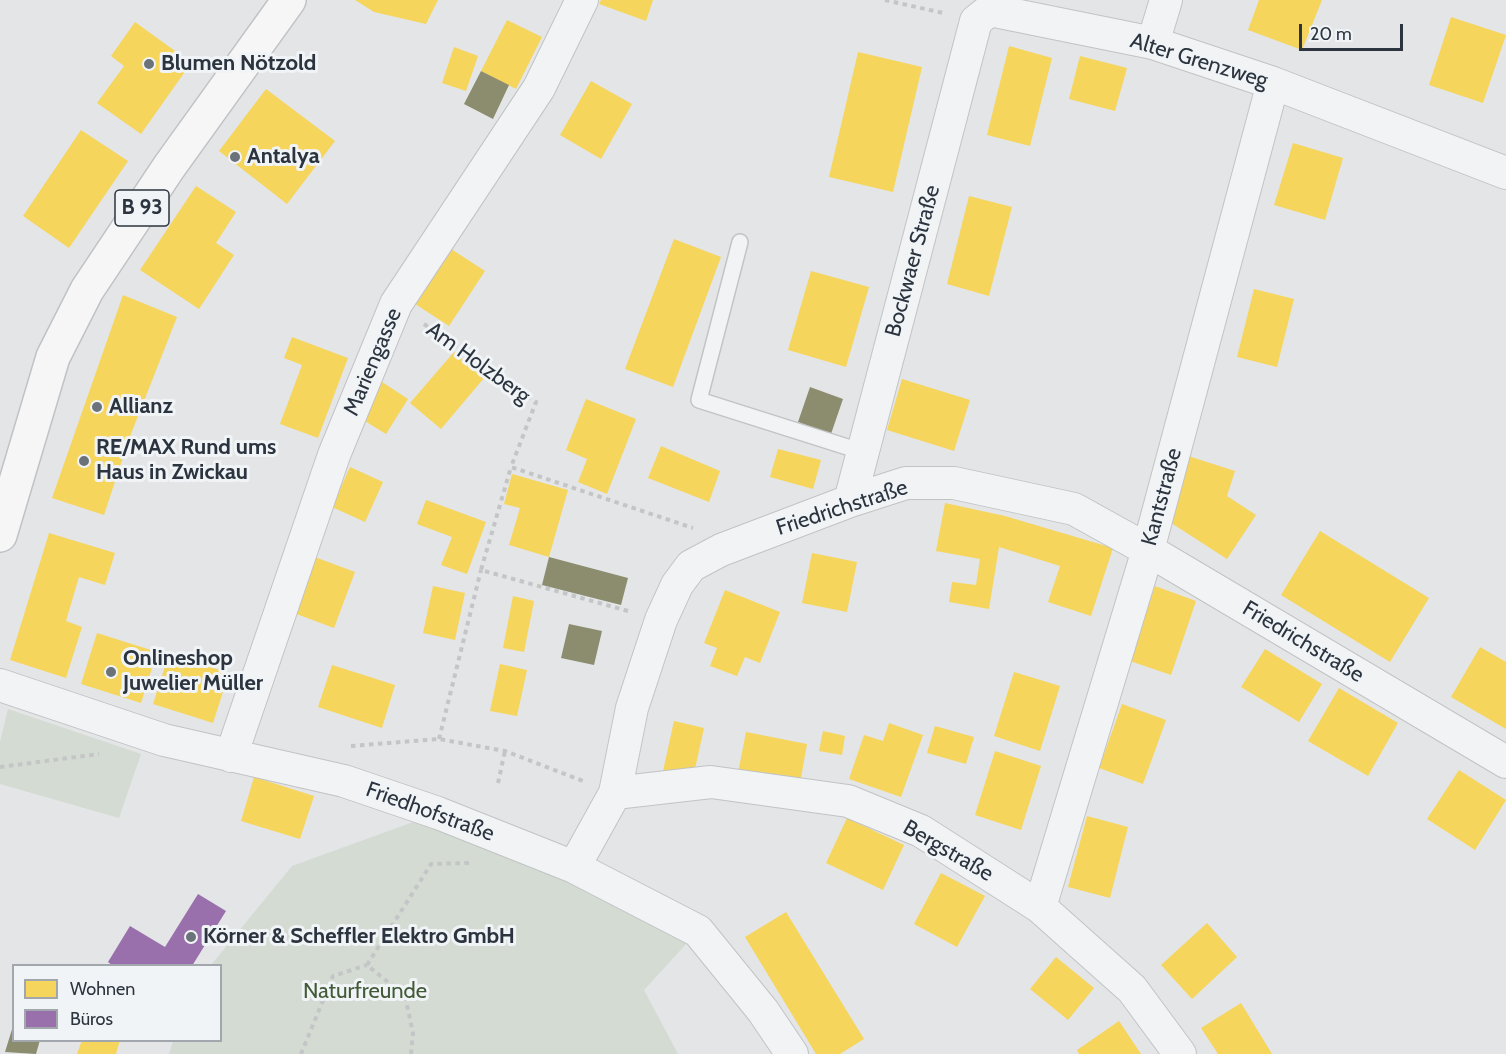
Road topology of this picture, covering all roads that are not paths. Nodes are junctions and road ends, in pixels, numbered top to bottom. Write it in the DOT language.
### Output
graph roads {
  1 [pos="289,0"];
  2 [pos="582,0"];
  3 [pos="1166,0"];
  4 [pos="976,21"];
  5 [pos="1153,43"];
  6 [pos="1273,83"];
  7 [pos="1506,173"];
  8 [pos="740,242"];
  9 [pos="863,452"];
  10 [pos="850,501"];
  11 [pos="0,535"];
  12 [pos="1148,550"];
  13 [pos="0,685"];
  14 [pos="231,756"];
  15 [pos="1506,762"];
  16 [pos="615,793"];
  17 [pos="574,867"];
  18 [pos="1040,907"];
  19 [pos="792,1054"];
  20 [pos="1180,1054"];
  1 -- 11 [label="main road, B 93"];
  2 -- 14 [label="street, Mariengasse"];
  3 -- 5 [label="street"];
  4 -- 5 [label="street, Alter Grenzweg"];
  4 -- 9 [label="street, Bockwaer Straße"];
  5 -- 6 [label="street, Alter Grenzweg"];
  6 -- 7 [label="street, Alter Grenzweg"];
  6 -- 12 [label="street, Kantstraße"];
  8 -- 9 [label="lane"];
  9 -- 10 [label="street, Bockwaer Straße"];
  10 -- 12 [label="street, Friedrichstraße"];
  10 -- 16 [label="street, Friedrichstraße"];
  12 -- 15 [label="street, Friedrichstraße"];
  12 -- 18 [label="street, Kantstraße"];
  13 -- 14 [label="street, Friedhofstraße"];
  14 -- 17 [label="street, Friedhofstraße"];
  16 -- 17 [label="street, Friedrichstraße"];
  16 -- 18 [label="street, Bergstraße"];
  17 -- 19 [label="street, Friedhofstraße"];
  18 -- 20 [label="street, Bergstraße"];
}
